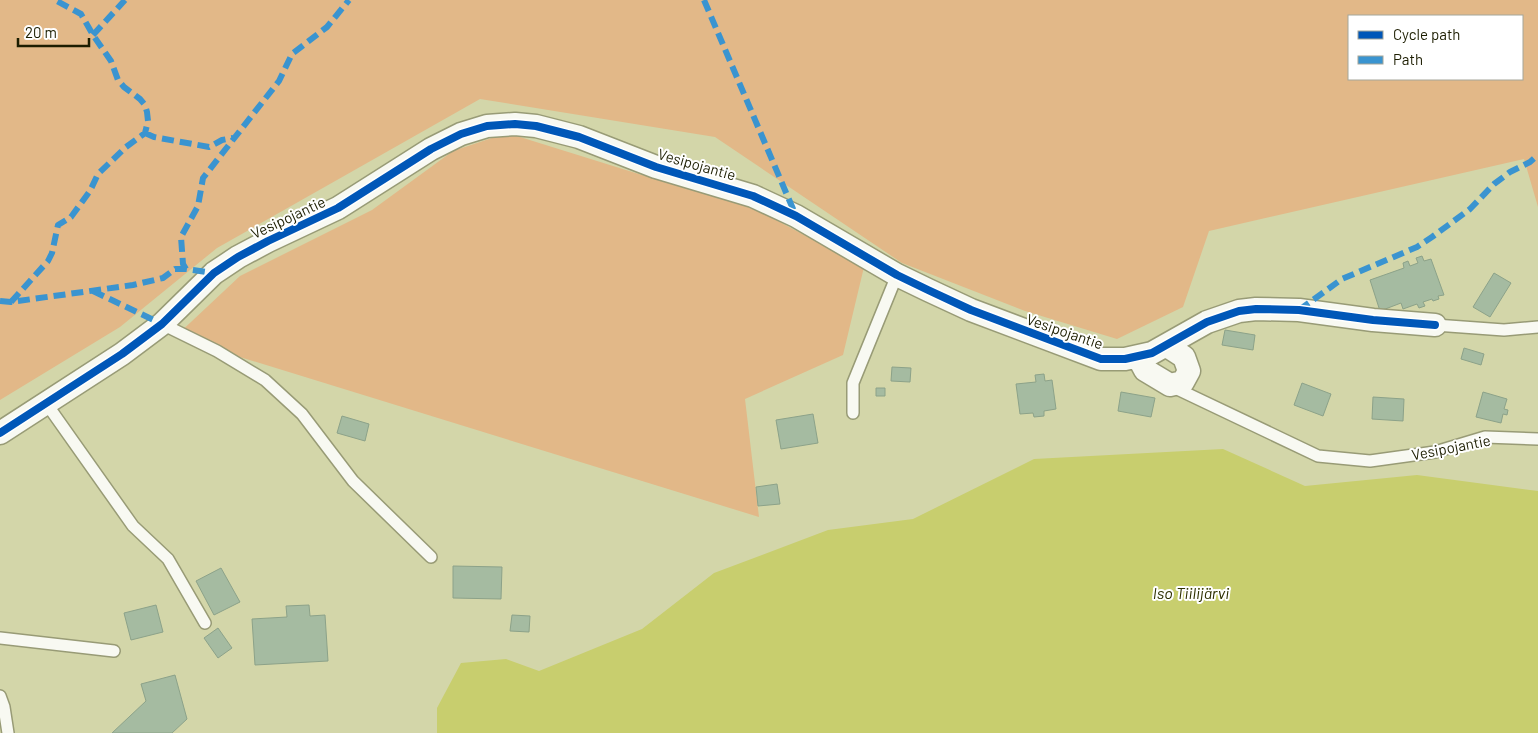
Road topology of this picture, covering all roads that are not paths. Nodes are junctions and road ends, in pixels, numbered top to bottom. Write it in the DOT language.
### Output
graph roads {
  1 [pos="897,275"];
  2 [pos="162,324"];
  3 [pos="1435,325"];
  4 [pos="1538,327"];
  5 [pos="1167,346"];
  6 [pos="1138,357"];
  7 [pos="1170,386"];
  8 [pos="46,403"];
  9 [pos="854,413"];
  10 [pos="0,433"];
  11 [pos="1538,439"];
  12 [pos="431,557"];
  13 [pos="205,623"];
  14 [pos="0,638"];
  15 [pos="114,651"];
  16 [pos="0,696"];
  17 [pos="8,733"];
  1 -- 2 [label="street, Vesipojantie"];
  1 -- 6 [label="street, Vesipojantie"];
  1 -- 9 [label="lane"];
  2 -- 8 [label="street, Vesipojantie"];
  2 -- 12 [label="lane"];
  3 -- 4 [label="lane, Vesipojantie"];
  3 -- 5 [label="street, Vesipojantie"];
  5 -- 6 [label="street, Vesipojantie"];
  5 -- 7 [label="street"];
  6 -- 7 [label="street, Vesipojantie"];
  7 -- 11 [label="lane, Vesipojantie"];
  8 -- 10 [label="street, Vesipojantie"];
  8 -- 13 [label="lane"];
  14 -- 15 [label="lane"];
  16 -- 17 [label="lane"];
}
